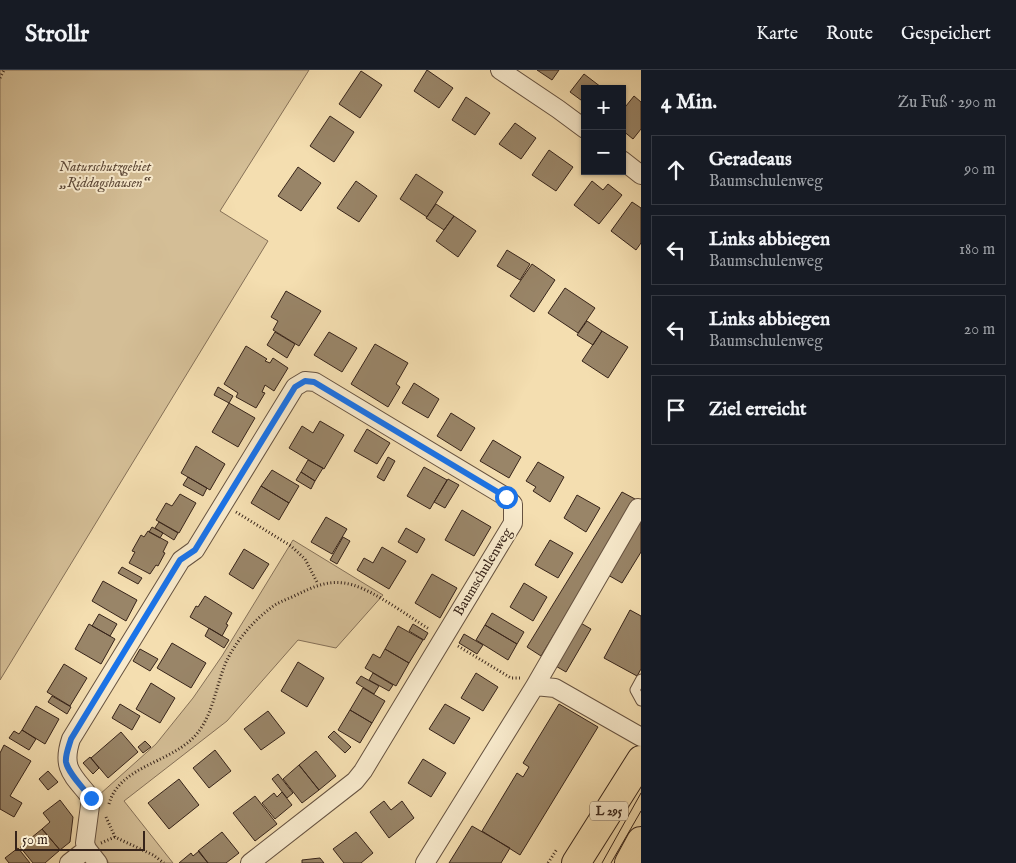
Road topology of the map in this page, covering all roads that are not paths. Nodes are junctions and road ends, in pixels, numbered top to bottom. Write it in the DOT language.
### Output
graph roads {
  1 [pos="500,70"];
  2 [pos="581,126"];
  3 [pos="626,163"];
  4 [pos="641,175"];
  5 [pos="638,508"];
  6 [pos="641,680"];
  7 [pos="535,686"];
  8 [pos="641,701"];
  9 [pos="641,737"];
  10 [pos="641,760"];
  11 [pos="641,842"];
  12 [pos="87,849"];
  13 [pos="69,863"];
  14 [pos="98,863"];
  15 [pos="250,863"];
  16 [pos="426,863"];
  17 [pos="576,863"];
  18 [pos="629,863"];
  1 -- 2 [label="street"];
  3 -- 4 [label="street"];
  5 -- 7 [label="street"];
  6 -- 8 [label="lane"];
  7 -- 9 [label="street"];
  7 -- 16 [label="street"];
  10 -- 17 [label="main road, L 295"];
  11 -- 18 [label="main road"];
  12 -- 13 [label="street"];
  12 -- 14 [label="street"];
  12 -- 15 [label="street, Baumschulenweg"];
}
